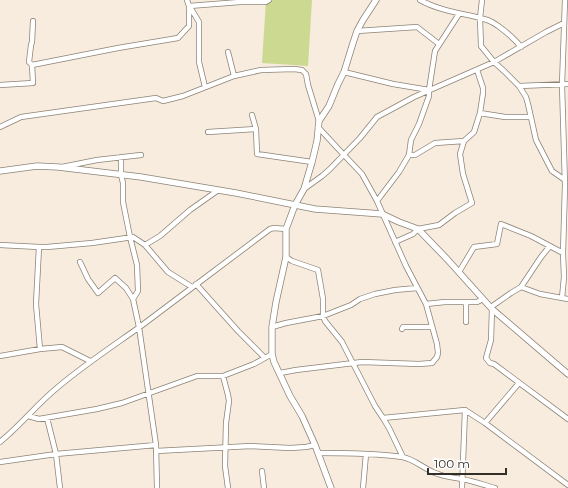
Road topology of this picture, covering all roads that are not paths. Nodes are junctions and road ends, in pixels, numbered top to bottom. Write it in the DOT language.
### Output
graph roads {
  1 [pos="187,0"];
  2 [pos="269,0"];
  3 [pos="376,0"];
  4 [pos="420,0"];
  5 [pos="482,0"];
  6 [pos="565,0"];
  7 [pos="240,1"];
  8 [pos="189,6"];
  9 [pos="459,14"];
  10 [pos="480,18"];
  11 [pos="33,22"];
  12 [pos="564,23"];
  13 [pos="357,31"];
  14 [pos="439,44"];
  15 [pos="521,47"];
  16 [pos="228,52"];
  17 [pos="494,62"];
  18 [pos="32,65"];
  19 [pos="477,70"];
  20 [pos="344,72"];
  21 [pos="234,76"];
  22 [pos="568,84"];
  23 [pos="0,85"];
  24 [pos="562,85"];
  25 [pos="519,86"];
  26 [pos="205,87"];
  27 [pos="429,90"];
  28 [pos="480,113"];
  29 [pos="252,115"];
  30 [pos="531,117"];
  31 [pos="319,124"];
  32 [pos="0,127"];
  33 [pos="256,129"];
  34 [pos="208,132"];
  35 [pos="464,141"];
  36 [pos="343,154"];
  37 [pos="409,155"];
  38 [pos="141,156"];
  39 [pos="121,157"];
  40 [pos="312,162"];
  41 [pos="58,167"];
  42 [pos="0,171"];
  43 [pos="121,175"];
  44 [pos="566,184"];
  45 [pos="304,189"];
  46 [pos="216,190"];
  47 [pos="377,201"];
  48 [pos="295,206"];
  49 [pos="382,214"];
  50 [pos="286,229"];
  51 [pos="418,229"];
  52 [pos="130,237"];
  53 [pos="394,242"];
  54 [pos="0,245"];
  55 [pos="145,245"];
  56 [pos="550,246"];
  57 [pos="39,247"];
  58 [pos="563,253"];
  59 [pos="286,257"];
  60 [pos="80,262"];
  61 [pos="459,272"];
  62 [pos="566,277"];
  63 [pos="194,286"];
  64 [pos="521,287"];
  65 [pos="417,288"];
  66 [pos="562,298"];
  67 [pos="483,299"];
  68 [pos="568,299"];
  69 [pos="133,300"];
  70 [pos="466,302"];
  71 [pos="426,304"];
  72 [pos="491,308"];
  73 [pos="323,316"];
  74 [pos="466,322"];
  75 [pos="139,327"];
  76 [pos="272,327"];
  77 [pos="432,327"];
  78 [pos="402,329"];
  79 [pos="40,349"];
  80 [pos="272,354"];
  81 [pos="0,356"];
  82 [pos="265,358"];
  83 [pos="90,361"];
  84 [pos="353,364"];
  85 [pos="280,373"];
  86 [pos="568,374"];
  87 [pos="223,376"];
  88 [pos="519,382"];
  89 [pos="149,393"];
  90 [pos="465,410"];
  91 [pos="28,416"];
  92 [pos="47,418"];
  93 [pos="383,418"];
  94 [pos="568,419"];
  95 [pos="485,423"];
  96 [pos="0,442"];
  97 [pos="156,445"];
  98 [pos="315,445"];
  99 [pos="225,448"];
  100 [pos="156,451"];
  101 [pos="318,452"];
  102 [pos="56,454"];
  103 [pos="366,454"];
  104 [pos="403,457"];
  105 [pos="0,462"];
  106 [pos="262,470"];
  107 [pos="462,479"];
  108 [pos="568,484"];
  109 [pos="60,488"];
  110 [pos="156,488"];
  111 [pos="228,488"];
  112 [pos="264,488"];
  113 [pos="331,488"];
  114 [pos="363,488"];
  115 [pos="462,488"];
  116 [pos="495,488"];
  1 -- 8 [label="street"];
  2 -- 7 [label="street"];
  3 -- 13 [label="street"];
  4 -- 9 [label="street"];
  5 -- 10 [label="street"];
  6 -- 12 [label="street"];
  7 -- 8 [label="street"];
  8 -- 18 [label="street"];
  8 -- 26 [label="street"];
  9 -- 10 [label="street"];
  9 -- 14 [label="street"];
  10 -- 15 [label="street"];
  10 -- 17 [label="street"];
  11 -- 18 [label="street"];
  12 -- 15 [label="street"];
  12 -- 24 [label="street"];
  13 -- 14 [label="street"];
  13 -- 20 [label="street"];
  14 -- 27 [label="street"];
  15 -- 17 [label="street"];
  16 -- 21 [label="street"];
  17 -- 19 [label="street"];
  17 -- 25 [label="street"];
  18 -- 23 [label="street"];
  19 -- 27 [label="street"];
  19 -- 28 [label="street"];
  20 -- 27 [label="street"];
  20 -- 31 [label="street"];
  21 -- 26 [label="street"];
  21 -- 31 [label="street"];
  22 -- 24 [label="street"];
  24 -- 25 [label="street"];
  24 -- 44 [label="street"];
  25 -- 30 [label="street"];
  26 -- 32 [label="street"];
  27 -- 36 [label="street"];
  27 -- 37 [label="street"];
  28 -- 30 [label="street"];
  28 -- 35 [label="street"];
  29 -- 33 [label="street"];
  30 -- 44 [label="street"];
  31 -- 36 [label="street"];
  31 -- 40 [label="street"];
  33 -- 34 [label="street"];
  33 -- 40 [label="street"];
  35 -- 37 [label="street"];
  35 -- 51 [label="street"];
  36 -- 45 [label="street"];
  36 -- 47 [label="street"];
  37 -- 47 [label="street"];
  38 -- 39 [label="street"];
  39 -- 41 [label="street"];
  39 -- 43 [label="street"];
  40 -- 45 [label="street"];
  41 -- 42 [label="street"];
  41 -- 43 [label="street"];
  43 -- 46 [label="street"];
  43 -- 52 [label="street"];
  44 -- 58 [label="street"];
  45 -- 48 [label="street"];
  46 -- 48 [label="street"];
  46 -- 55 [label="street"];
  47 -- 49 [label="street"];
  48 -- 49 [label="street"];
  48 -- 50 [label="street"];
  49 -- 51 [label="street"];
  49 -- 53 [label="street"];
  50 -- 59 [label="street"];
  50 -- 63 [label="street"];
  51 -- 53 [label="street"];
  51 -- 61 [label="street"];
  52 -- 55 [label="street"];
  52 -- 57 [label="street"];
  52 -- 69 [label="street"];
  53 -- 65 [label="street"];
  54 -- 57 [label="street"];
  55 -- 63 [label="street"];
  56 -- 58 [label="street"];
  56 -- 61 [label="street"];
  56 -- 64 [label="street"];
  57 -- 79 [label="street"];
  58 -- 62 [label="street"];
  59 -- 73 [label="street"];
  59 -- 76 [label="street"];
  60 -- 69 [label="street"];
  61 -- 67 [label="street"];
  62 -- 66 [label="street"];
  63 -- 75 [label="street"];
  63 -- 82 [label="street"];
  64 -- 66 [label="street"];
  64 -- 72 [label="street"];
  65 -- 71 [label="street"];
  65 -- 73 [label="street"];
  66 -- 68 [label="street"];
  67 -- 70 [label="street"];
  67 -- 72 [label="street"];
  69 -- 75 [label="street"];
  70 -- 71 [label="street"];
  70 -- 74 [label="street"];
  71 -- 77 [label="street"];
  72 -- 86 [label="street"];
  72 -- 88 [label="street"];
  73 -- 76 [label="street"];
  73 -- 84 [label="street"];
  75 -- 83 [label="street"];
  75 -- 89 [label="street"];
  76 -- 80 [label="street"];
  77 -- 78 [label="street"];
  77 -- 84 [label="street"];
  79 -- 81 [label="street"];
  79 -- 83 [label="street"];
  80 -- 82 [label="street"];
  80 -- 85 [label="street"];
  82 -- 87 [label="street"];
  83 -- 91 [label="street"];
  84 -- 85 [label="street"];
  84 -- 93 [label="street"];
  85 -- 98 [label="street"];
  87 -- 89 [label="street"];
  87 -- 99 [label="street"];
  88 -- 94 [label="street"];
  88 -- 95 [label="street"];
  89 -- 92 [label="street"];
  89 -- 97 [label="street"];
  90 -- 93 [label="street"];
  90 -- 95 [label="street"];
  90 -- 107 [label="street"];
  91 -- 92 [label="street"];
  91 -- 96 [label="street"];
  92 -- 102 [label="street"];
  93 -- 104 [label="street"];
  95 -- 108 [label="street"];
  97 -- 100 [label="street"];
  97 -- 102 [label="street"];
  98 -- 99 [label="street"];
  98 -- 101 [label="street"];
  99 -- 100 [label="street"];
  99 -- 111 [label="street"];
  100 -- 110 [label="street"];
  101 -- 103 [label="street"];
  101 -- 113 [label="street"];
  102 -- 105 [label="street"];
  102 -- 109 [label="street"];
  103 -- 104 [label="street"];
  103 -- 114 [label="street"];
  104 -- 107 [label="street"];
  106 -- 112 [label="street"];
  107 -- 115 [label="street"];
  107 -- 116 [label="street"];
}
